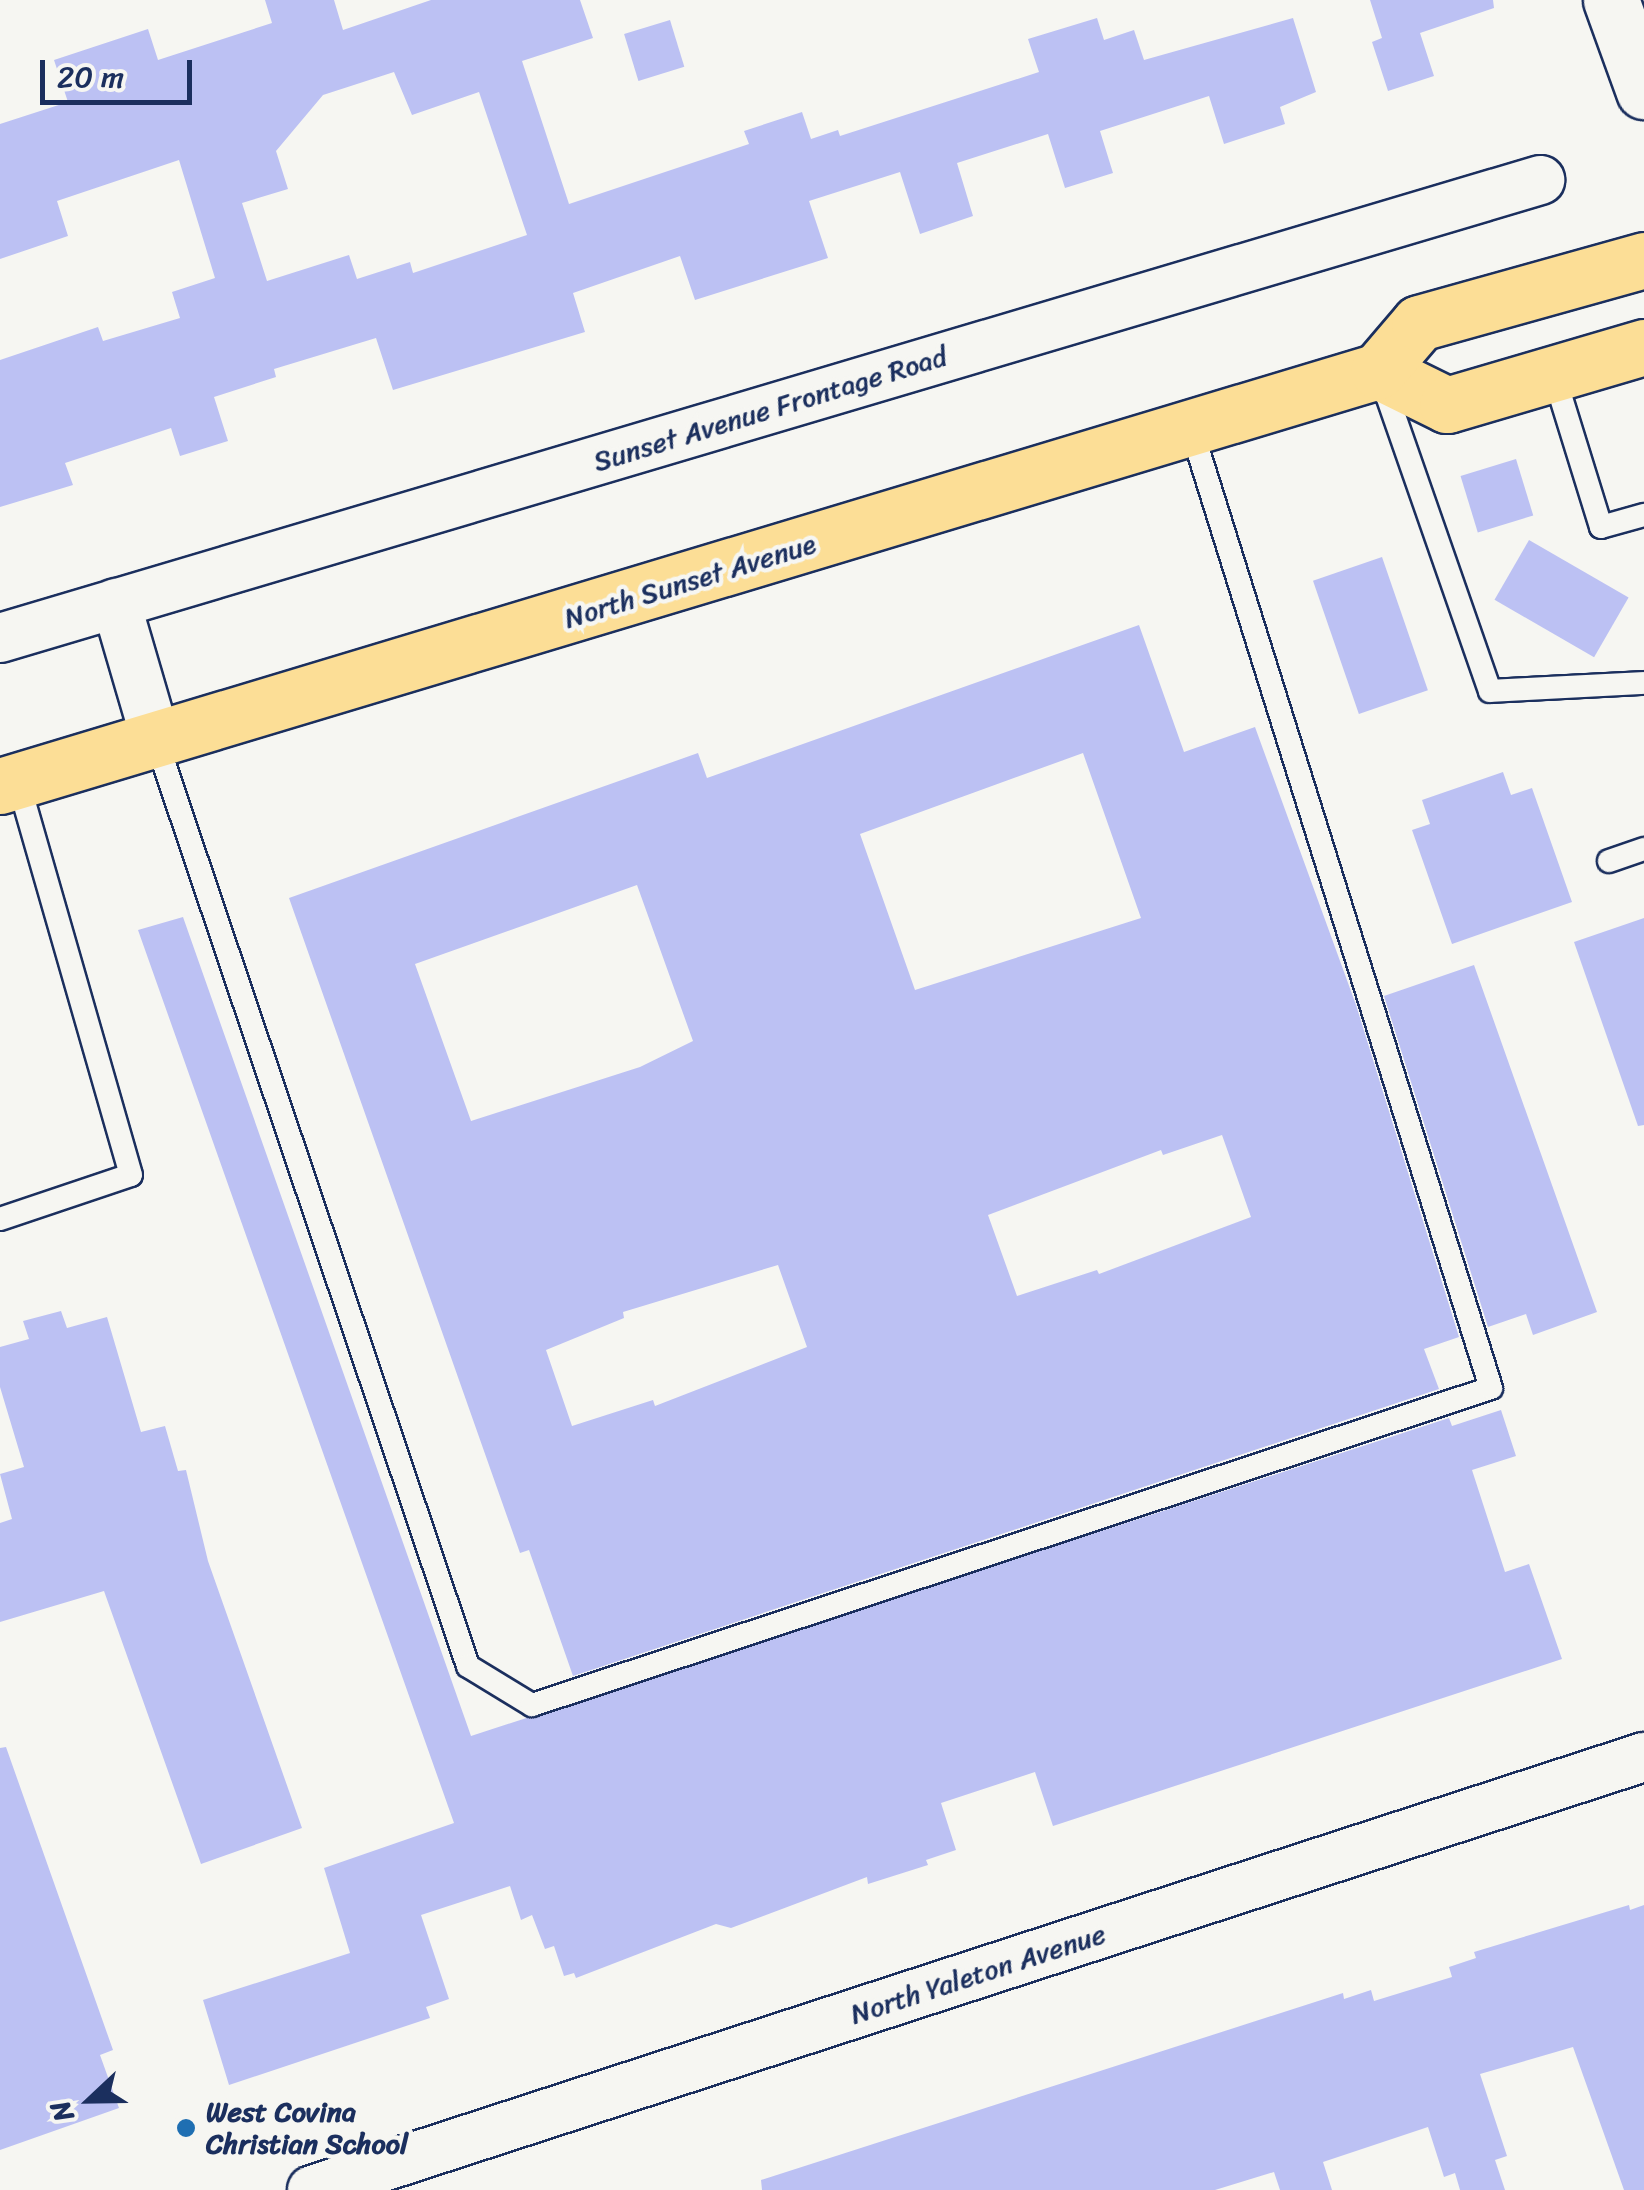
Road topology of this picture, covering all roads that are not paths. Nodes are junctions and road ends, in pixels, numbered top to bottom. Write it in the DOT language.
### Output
graph roads {
  1 [pos="1611,0"];
  2 [pos="1644,92"];
  3 [pos="1540,180"];
  4 [pos="1644,260"];
  5 [pos="1644,347"];
  6 [pos="1378,371"];
  7 [pos="1554,375"];
  8 [pos="1190,428"];
  9 [pos="1644,514"];
  10 [pos="116,603"];
  11 [pos="0,638"];
  12 [pos="1644,684"];
  13 [pos="156,744"];
  14 [pos="9,783"];
  15 [pos="1644,849"];
  16 [pos="1609,860"];
  17 [pos="0,1219"];
  18 [pos="1644,1757"];
  19 [pos="312,2190"];
  1 -- 2 [label="main road"];
  3 -- 10 [label="street, Sunset Avenue Frontage Road"];
  4 -- 6 [label="main road"];
  5 -- 7 [label="main road"];
  6 -- 7 [label="main road"];
  6 -- 8 [label="main road, North Sunset Avenue"];
  6 -- 12 [label="lane"];
  7 -- 9 [label="lane"];
  8 -- 13 [label="main road, North Sunset Avenue"];
  8 -- 13 [label="lane"];
  10 -- 11 [label="street, Sunset Avenue Frontage Road"];
  10 -- 13 [label="street"];
  13 -- 14 [label="main road, North Sunset Avenue"];
  14 -- 17 [label="lane"];
  15 -- 16 [label="lane"];
  18 -- 19 [label="street, North Yaleton Avenue"];
}
